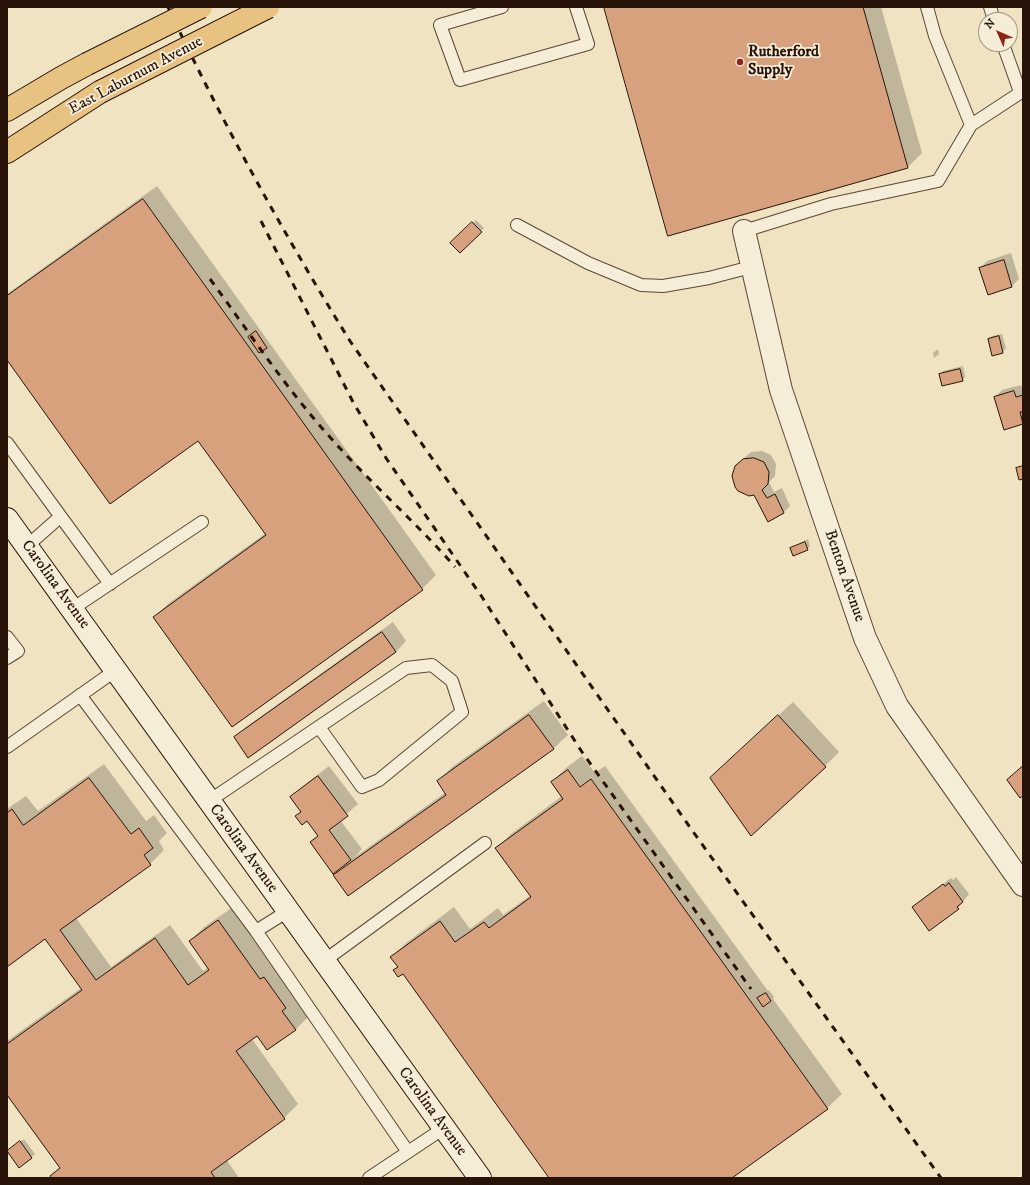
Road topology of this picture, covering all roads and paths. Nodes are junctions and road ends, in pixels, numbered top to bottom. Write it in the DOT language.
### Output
graph roads {
  1 [pos="201,7"];
  2 [pos="268,7"];
  3 [pos="502,7"];
  4 [pos="576,7"];
  5 [pos="927,7"];
  6 [pos="1006,52"];
  7 [pos="1022,91"];
  8 [pos="7,110"];
  9 [pos="970,125"];
  10 [pos="7,152"];
  11 [pos="517,225"];
  12 [pos="744,232"];
  13 [pos="751,267"];
  14 [pos="7,444"];
  15 [pos="60,517"];
  16 [pos="7,519"];
  17 [pos="202,522"];
  18 [pos="27,546"];
  19 [pos="110,584"];
  20 [pos="72,609"];
  21 [pos="7,637"];
  22 [pos="7,658"];
  23 [pos="116,670"];
  24 [pos="80,695"];
  25 [pos="319,727"];
  26 [pos="8,744"];
  27 [pos="209,801"];
  28 [pos="485,843"];
  29 [pos="1023,884"];
  30 [pos="288,911"];
  31 [pos="256,931"];
  32 [pos="324,961"];
  33 [pos="444,1128"];
  34 [pos="408,1152"];
  35 [pos="369,1178"];
  36 [pos="480,1178"];
  1 -- 8 [label="main road, East Laburnum Avenue, bridge"];
  2 -- 10 [label="main road, East Laburnum Avenue, bridge"];
  3 -- 4 [label="lane"];
  5 -- 9 [label="lane"];
  6 -- 7 [label="lane"];
  7 -- 9 [label="lane"];
  9 -- 12 [label="lane"];
  11 -- 13 [label="lane"];
  12 -- 13 [label="street, Benton Avenue"];
  13 -- 29 [label="street, Benton Avenue"];
  14 -- 15 [label="lane"];
  15 -- 18 [label="lane"];
  15 -- 19 [label="lane"];
  16 -- 18 [label="street, Carolina Avenue"];
  17 -- 19 [label="lane"];
  18 -- 20 [label="street, Carolina Avenue"];
  19 -- 20 [label="lane"];
  20 -- 23 [label="street, Carolina Avenue"];
  21 -- 22 [label="lane"];
  23 -- 24 [label="lane"];
  23 -- 27 [label="street, Carolina Avenue"];
  24 -- 26 [label="lane"];
  24 -- 31 [label="lane"];
  25 -- 25 [label="lane"];
  25 -- 27 [label="lane"];
  27 -- 30 [label="street, Carolina Avenue"];
  28 -- 32 [label="lane"];
  30 -- 31 [label="lane"];
  30 -- 32 [label="street, Carolina Avenue"];
  31 -- 34 [label="lane"];
  32 -- 33 [label="street, Carolina Avenue"];
  33 -- 34 [label="lane"];
  33 -- 36 [label="street, Carolina Avenue"];
  34 -- 35 [label="lane"];
}
